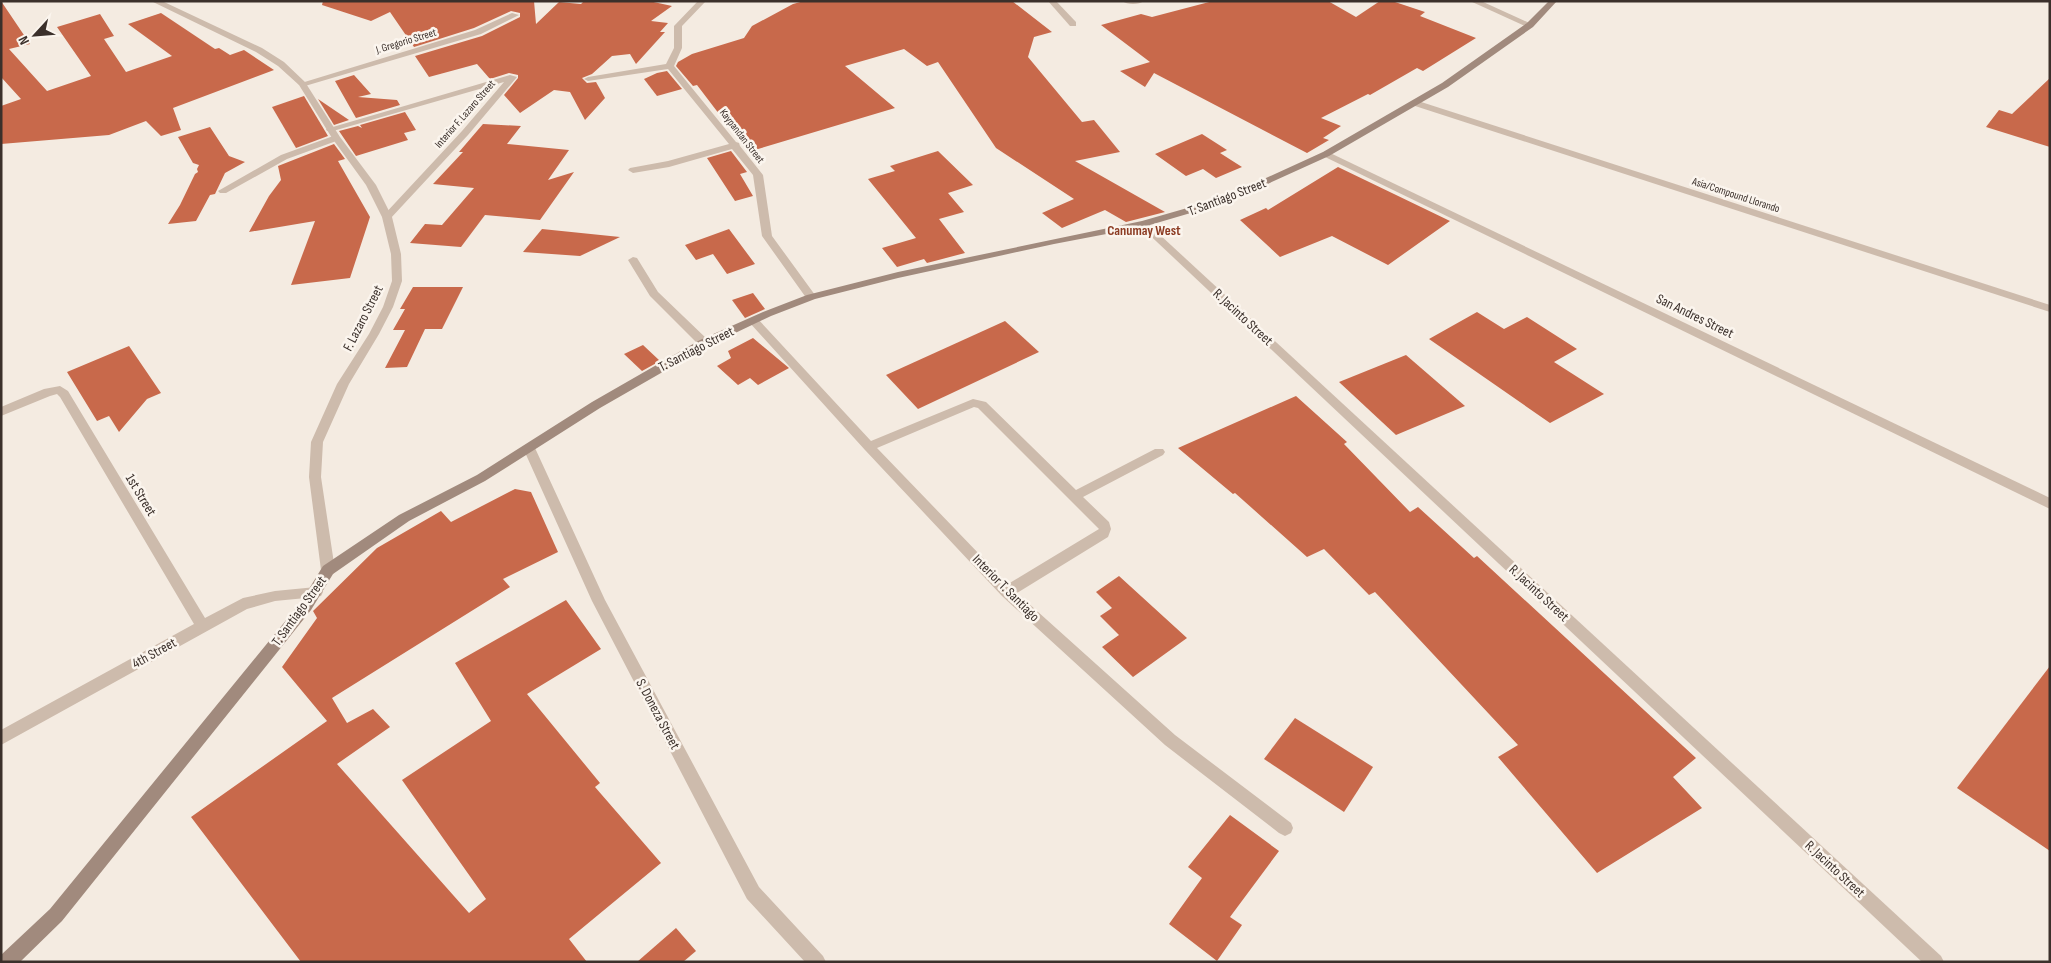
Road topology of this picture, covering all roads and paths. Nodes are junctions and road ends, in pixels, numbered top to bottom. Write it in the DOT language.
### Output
graph roads {
  1 [pos="155,1"];
  2 [pos="702,1"];
  3 [pos="1052,1"];
  4 [pos="1126,1"];
  5 [pos="1140,1"];
  6 [pos="1474,1"];
  7 [pos="1553,1"];
  8 [pos="515,15"];
  9 [pos="1073,24"];
  10 [pos="1530,25"];
  11 [pos="670,66"];
  12 [pos="588,79"];
  13 [pos="302,84"];
  14 [pos="1415,103"];
  15 [pos="333,133"];
  16 [pos="736,145"];
  17 [pos="1326,154"];
  18 [pos="633,170"];
  19 [pos="223,191"];
  20 [pos="386,217"];
  21 [pos="1143,224"];
  22 [pos="633,260"];
  23 [pos="811,297"];
  24 [pos="2050,310"];
  25 [pos="753,320"];
  26 [pos="704,343"];
  27 [pos="1,412"];
  28 [pos="869,447"];
  29 [pos="529,448"];
  30 [pos="1159,452"];
  31 [pos="1074,496"];
  32 [pos="2050,504"];
  33 [pos="328,570"];
  34 [pos="316,592"];
  35 [pos="1007,592"];
  36 [pos="202,626"];
  37 [pos="2,734"];
  38 [pos="1286,828"];
  39 [pos="7,962"];
  40 [pos="817,962"];
  41 [pos="1935,962"];
  1 -- 13 [label="street, F. Lazaro Street"];
  2 -- 11 [label="street"];
  3 -- 9 [label="street"];
  4 -- 5 [label="street"];
  6 -- 10 [label="street"];
  7 -- 10 [label="main road, T. Santiago Street"];
  8 -- 13 [label="street, J. Gregorio Street"];
  10 -- 14 [label="main road, T. Santiago Street"];
  11 -- 12 [label="street"];
  11 -- 16 [label="street, Kaypandan Street"];
  13 -- 15 [label="street, F. Lazaro Street"];
  14 -- 17 [label="main road, T. Santiago Street"];
  14 -- 24 [label="street, Asia/Compound Llorando"];
  15 -- 19 [label="street"];
  15 -- 20 [label="street, F. Lazaro Street"];
  15 -- 20 [label="street, Interior F. Lazaro Street"];
  16 -- 18 [label="street"];
  16 -- 23 [label="street, Kaypandan Street"];
  17 -- 21 [label="main road, T. Santiago Street"];
  17 -- 32 [label="street, San Andres Street"];
  20 -- 33 [label="street, F. Lazaro Street"];
  21 -- 23 [label="main road, T. Santiago Street"];
  21 -- 41 [label="street, R. Jacinto Street"];
  22 -- 26 [label="street"];
  23 -- 25 [label="main road, T. Santiago Street"];
  25 -- 26 [label="main road, T. Santiago Street"];
  25 -- 28 [label="street, Interior T. Santiago"];
  26 -- 29 [label="main road, T. Santiago Street"];
  27 -- 36 [label="street, 1st Street"];
  28 -- 31 [label="street"];
  28 -- 35 [label="street, Interior T. Santiago"];
  29 -- 33 [label="main road, T. Santiago Street"];
  29 -- 40 [label="street, S. Doneza Street"];
  30 -- 31 [label="street"];
  31 -- 35 [label="street"];
  33 -- 34 [label="main road, T. Santiago Street"];
  34 -- 36 [label="street, 4th Street"];
  34 -- 39 [label="main road, T. Santiago Street"];
  35 -- 38 [label="street, Interior T. Santiago"];
  36 -- 37 [label="street, 4th Street"];
}
